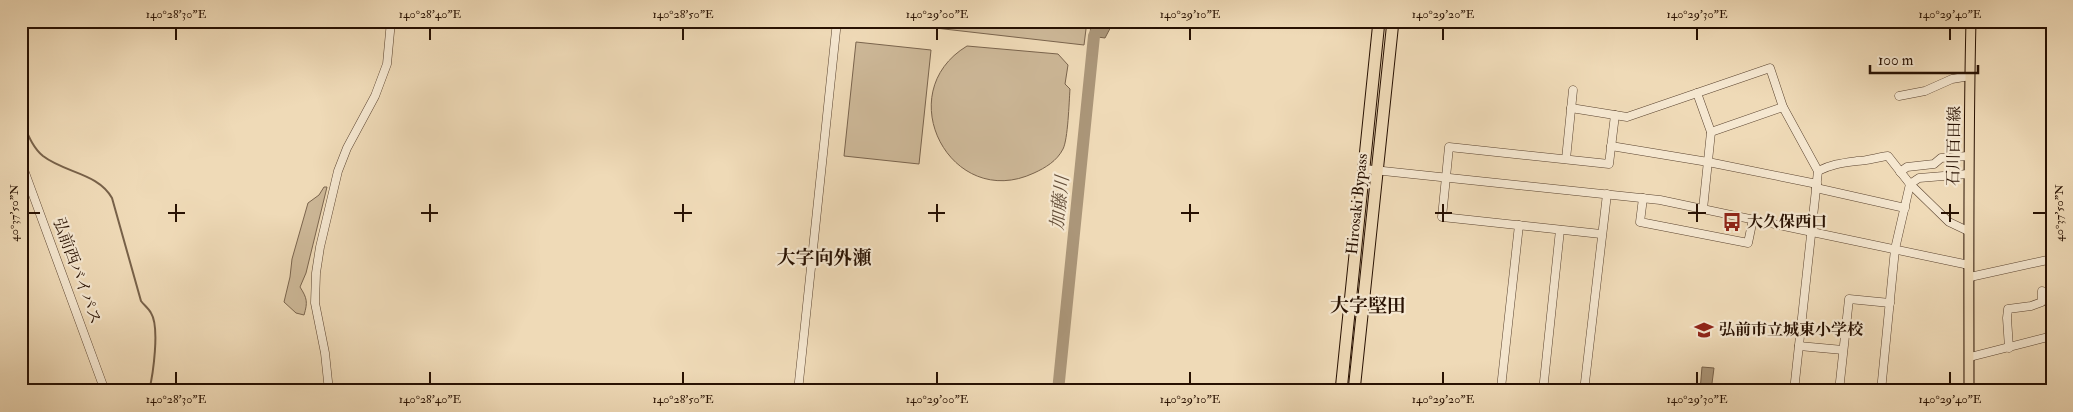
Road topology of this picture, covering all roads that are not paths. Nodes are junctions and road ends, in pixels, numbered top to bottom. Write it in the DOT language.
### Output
graph roads {
  1 [pos="391,21"];
  2 [pos="837,21"];
  3 [pos="1379,21"];
  4 [pos="1392,21"];
  5 [pos="1971,21"];
  6 [pos="1970,76"];
  7 [pos="1573,90"];
  8 [pos="1697,93"];
  9 [pos="1899,96"];
  10 [pos="1783,107"];
  11 [pos="1571,108"];
  12 [pos="1615,115"];
  13 [pos="1711,132"];
  14 [pos="1611,146"];
  15 [pos="1968,156"];
  16 [pos="1566,159"];
  17 [pos="21,162"];
  18 [pos="1708,162"];
  19 [pos="1364,169"];
  20 [pos="1377,170"];
  21 [pos="1818,171"];
  22 [pos="1900,172"];
  23 [pos="1968,174"];
  24 [pos="1446,177"];
  25 [pos="1910,184"];
  26 [pos="1816,186"];
  27 [pos="1607,194"];
  28 [pos="1643,198"];
  29 [pos="1905,208"];
  30 [pos="1703,209"];
  31 [pos="1753,220"];
  32 [pos="1519,225"];
  33 [pos="1560,230"];
  34 [pos="1968,231"];
  35 [pos="1811,232"];
  36 [pos="1601,234"];
  37 [pos="1895,249"];
  38 [pos="2052,259"];
  39 [pos="1969,265"];
  40 [pos="1970,277"];
  41 [pos="2042,291"];
  42 [pos="1890,303"];
  43 [pos="2052,336"];
  44 [pos="1799,346"];
  45 [pos="2009,348"];
  46 [pos="1843,350"];
  47 [pos="1970,357"];
  48 [pos="1881,389"];
  49 [pos="105,391"];
  50 [pos="329,391"];
  51 [pos="798,391"];
  52 [pos="1341,391"];
  53 [pos="1354,391"];
  54 [pos="1530,391"];
  55 [pos="1543,391"];
  56 [pos="1584,391"];
  57 [pos="1794,391"];
  58 [pos="1839,391"];
  59 [pos="1921,391"];
  60 [pos="1970,391"];
  1 -- 50 [label="street"];
  2 -- 51 [label="street"];
  3 -- 19 [label="highway, Hirosaki Bypass"];
  4 -- 20 [label="highway, Hirosaki Bypass"];
  5 -- 6 [label="main road, 石川百田線"];
  6 -- 9 [label="street"];
  6 -- 15 [label="main road, 石川百田線"];
  7 -- 11 [label="street"];
  8 -- 10 [label="street"];
  8 -- 12 [label="street"];
  8 -- 13 [label="street"];
  10 -- 13 [label="street"];
  10 -- 21 [label="street"];
  11 -- 12 [label="street"];
  11 -- 16 [label="street"];
  12 -- 14 [label="street"];
  13 -- 18 [label="street"];
  14 -- 16 [label="street"];
  14 -- 18 [label="street"];
  15 -- 22 [label="street"];
  15 -- 23 [label="main road, 石川百田線"];
  16 -- 24 [label="street"];
  17 -- 49 [label="street, 弘前西バイパス"];
  18 -- 26 [label="street"];
  18 -- 30 [label="street"];
  19 -- 20 [label="street"];
  19 -- 52 [label="highway, Hirosaki Bypass"];
  20 -- 24 [label="street"];
  20 -- 53 [label="highway, Hirosaki Bypass"];
  21 -- 22 [label="street"];
  21 -- 26 [label="street"];
  22 -- 25 [label="street"];
  23 -- 25 [label="street"];
  23 -- 34 [label="main road, 石川百田線"];
  24 -- 27 [label="street"];
  24 -- 32 [label="street"];
  25 -- 29 [label="street"];
  25 -- 34 [label="street"];
  26 -- 29 [label="street"];
  26 -- 35 [label="street"];
  27 -- 28 [label="street"];
  27 -- 36 [label="street"];
  28 -- 30 [label="street"];
  28 -- 31 [label="street"];
  29 -- 37 [label="street"];
  30 -- 31 [label="street"];
  31 -- 35 [label="street"];
  32 -- 33 [label="street"];
  32 -- 54 [label="street"];
  33 -- 36 [label="street"];
  33 -- 55 [label="street"];
  34 -- 39 [label="main road, 石川百田線"];
  35 -- 37 [label="street"];
  35 -- 44 [label="street"];
  36 -- 56 [label="street"];
  37 -- 39 [label="street"];
  37 -- 42 [label="street"];
  38 -- 40 [label="street"];
  39 -- 40 [label="main road, 石川百田線"];
  40 -- 47 [label="main road, 石川百田線"];
  41 -- 45 [label="street"];
  42 -- 46 [label="street"];
  42 -- 48 [label="street"];
  43 -- 45 [label="street"];
  44 -- 46 [label="street"];
  44 -- 57 [label="street"];
  45 -- 47 [label="street"];
  46 -- 58 [label="street"];
  47 -- 60 [label="main road, 石川百田線"];
  48 -- 59 [label="street"];
}
